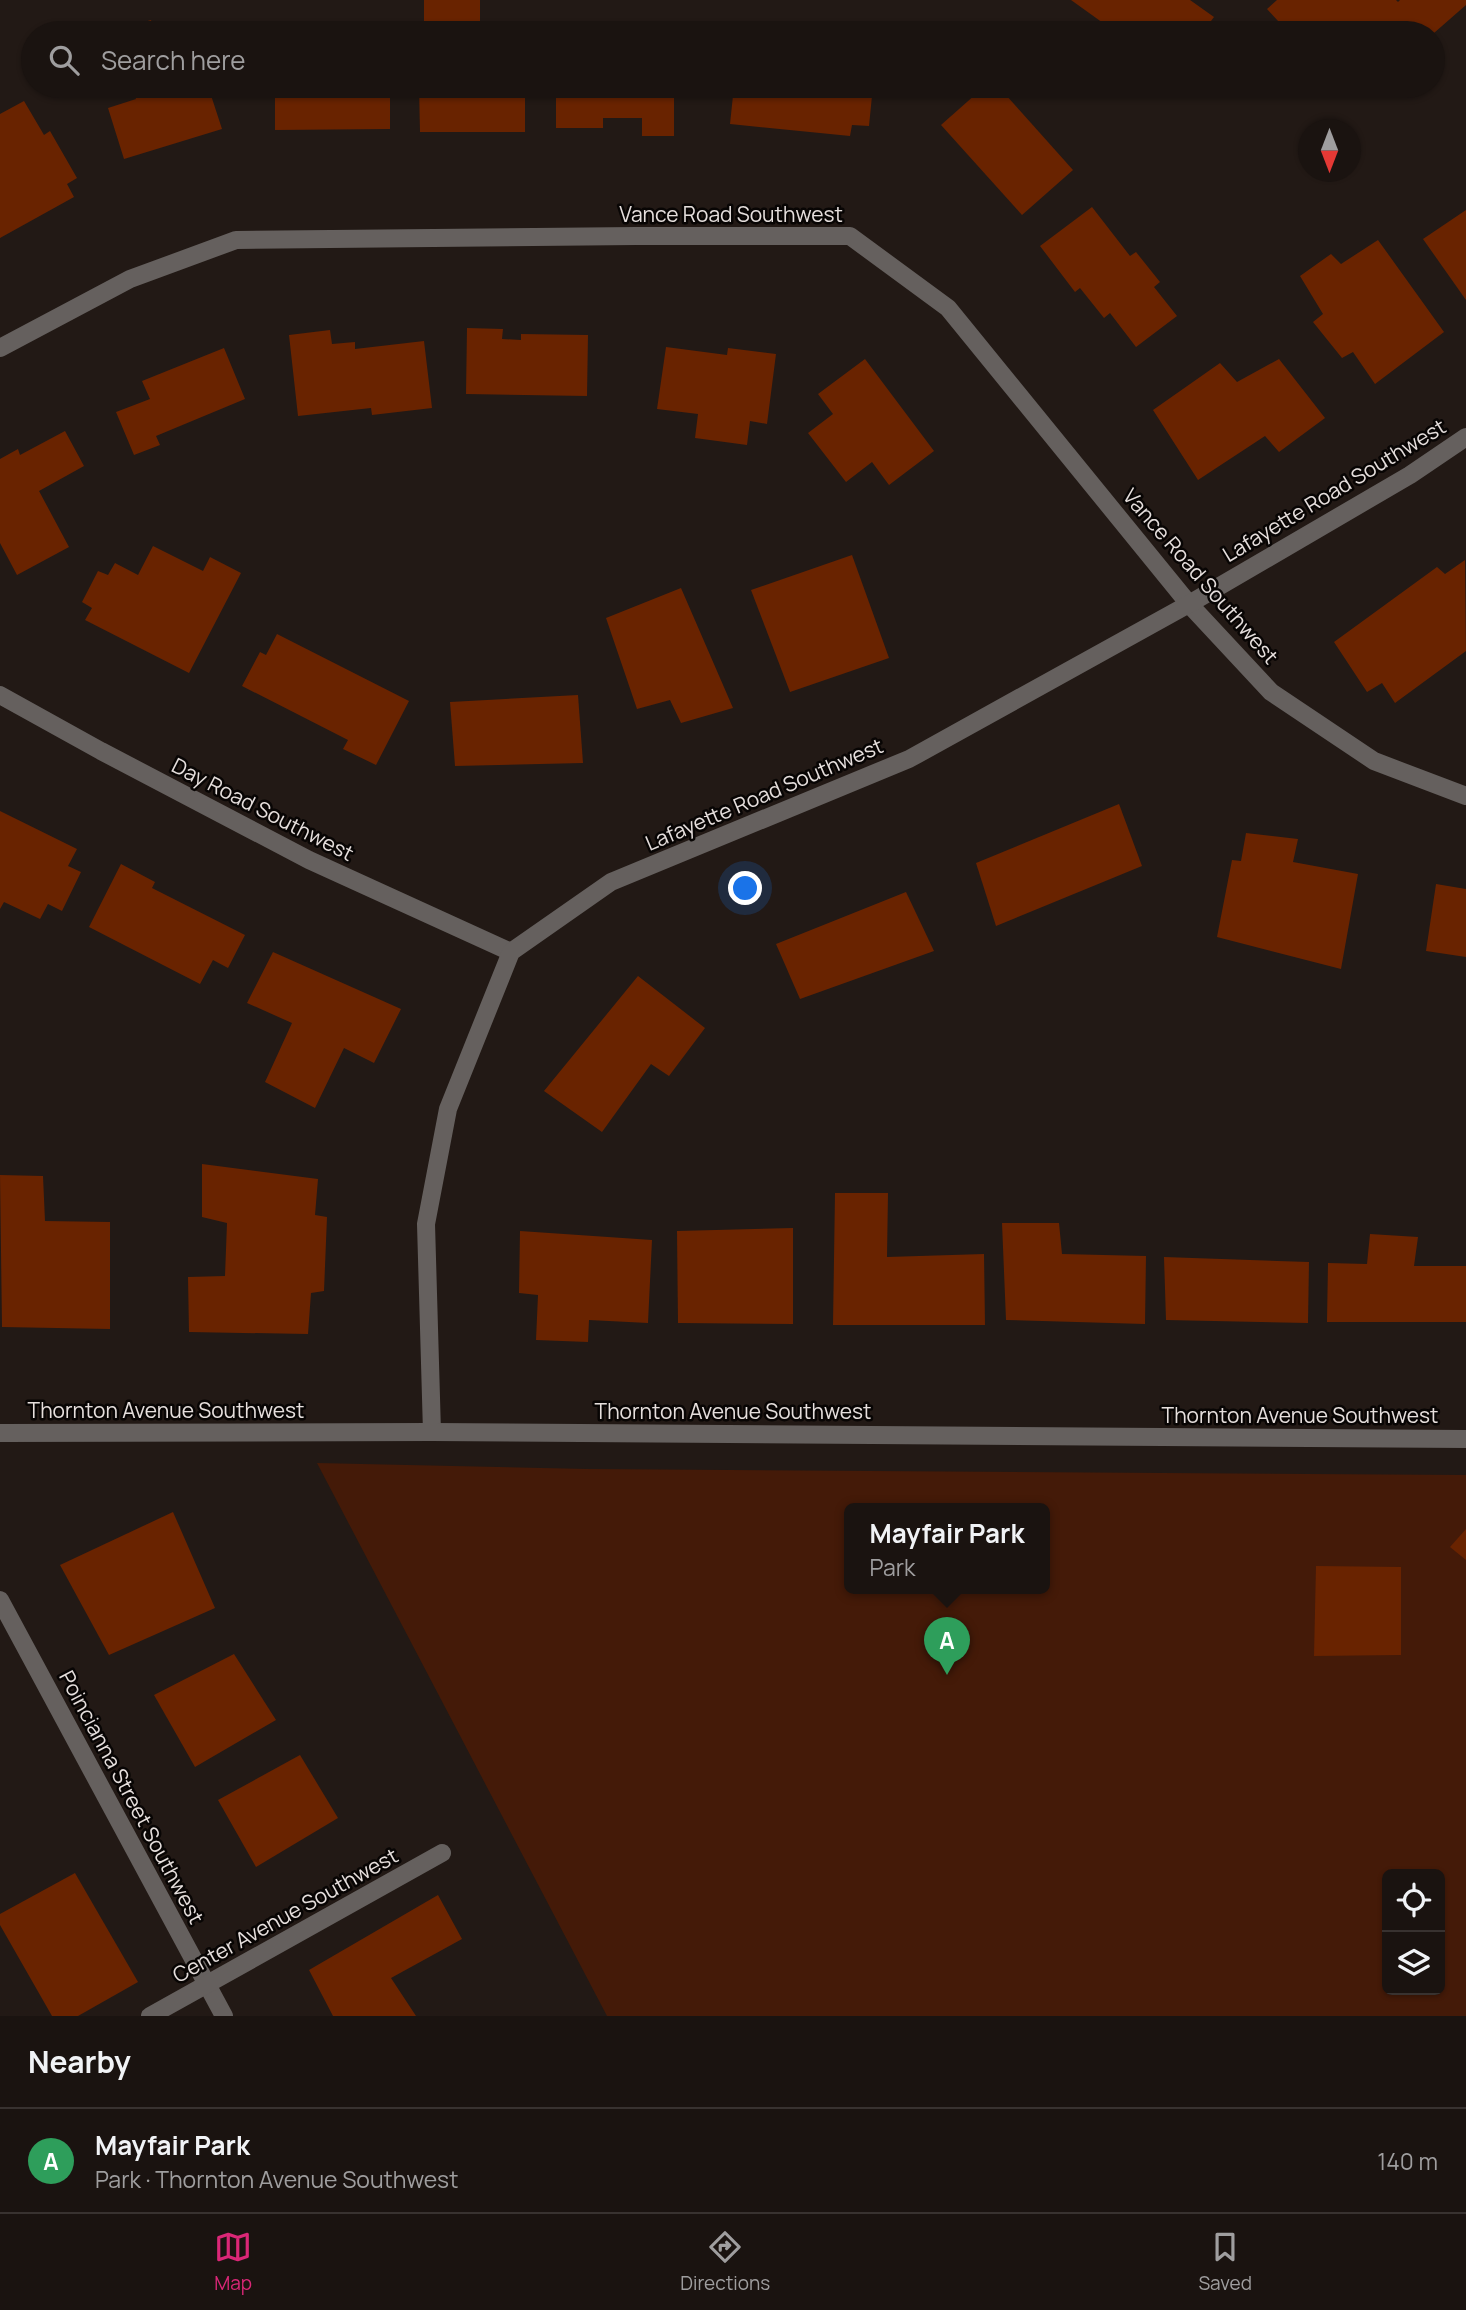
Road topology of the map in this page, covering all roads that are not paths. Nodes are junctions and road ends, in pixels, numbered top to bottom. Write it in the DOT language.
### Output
graph roads {
  1 [pos="0,348"];
  2 [pos="1466,437"];
  3 [pos="1189,604"];
  4 [pos="0,695"];
  5 [pos="1466,796"];
  6 [pos="510,953"];
  7 [pos="432,1432"];
  8 [pos="0,1433"];
  9 [pos="1466,1439"];
  10 [pos="0,1600"];
  11 [pos="442,1853"];
  12 [pos="207,1985"];
  13 [pos="150,2016"];
  14 [pos="224,2016"];
  1 -- 3 [label="street, Vance Road Southwest"];
  2 -- 3 [label="street, Lafayette Road Southwest"];
  3 -- 5 [label="street, Vance Road Southwest"];
  3 -- 6 [label="street, Lafayette Road Southwest"];
  4 -- 6 [label="street, Day Road Southwest"];
  6 -- 7 [label="street"];
  7 -- 8 [label="street, Thornton Avenue Southwest"];
  7 -- 9 [label="street, Thornton Avenue Southwest"];
  10 -- 12 [label="street, Poincianna Street Southwest"];
  11 -- 12 [label="street, Center Avenue Southwest"];
  12 -- 13 [label="street, Center Avenue Southwest"];
  12 -- 14 [label="street, Poincianna Street Southwest"];
}
